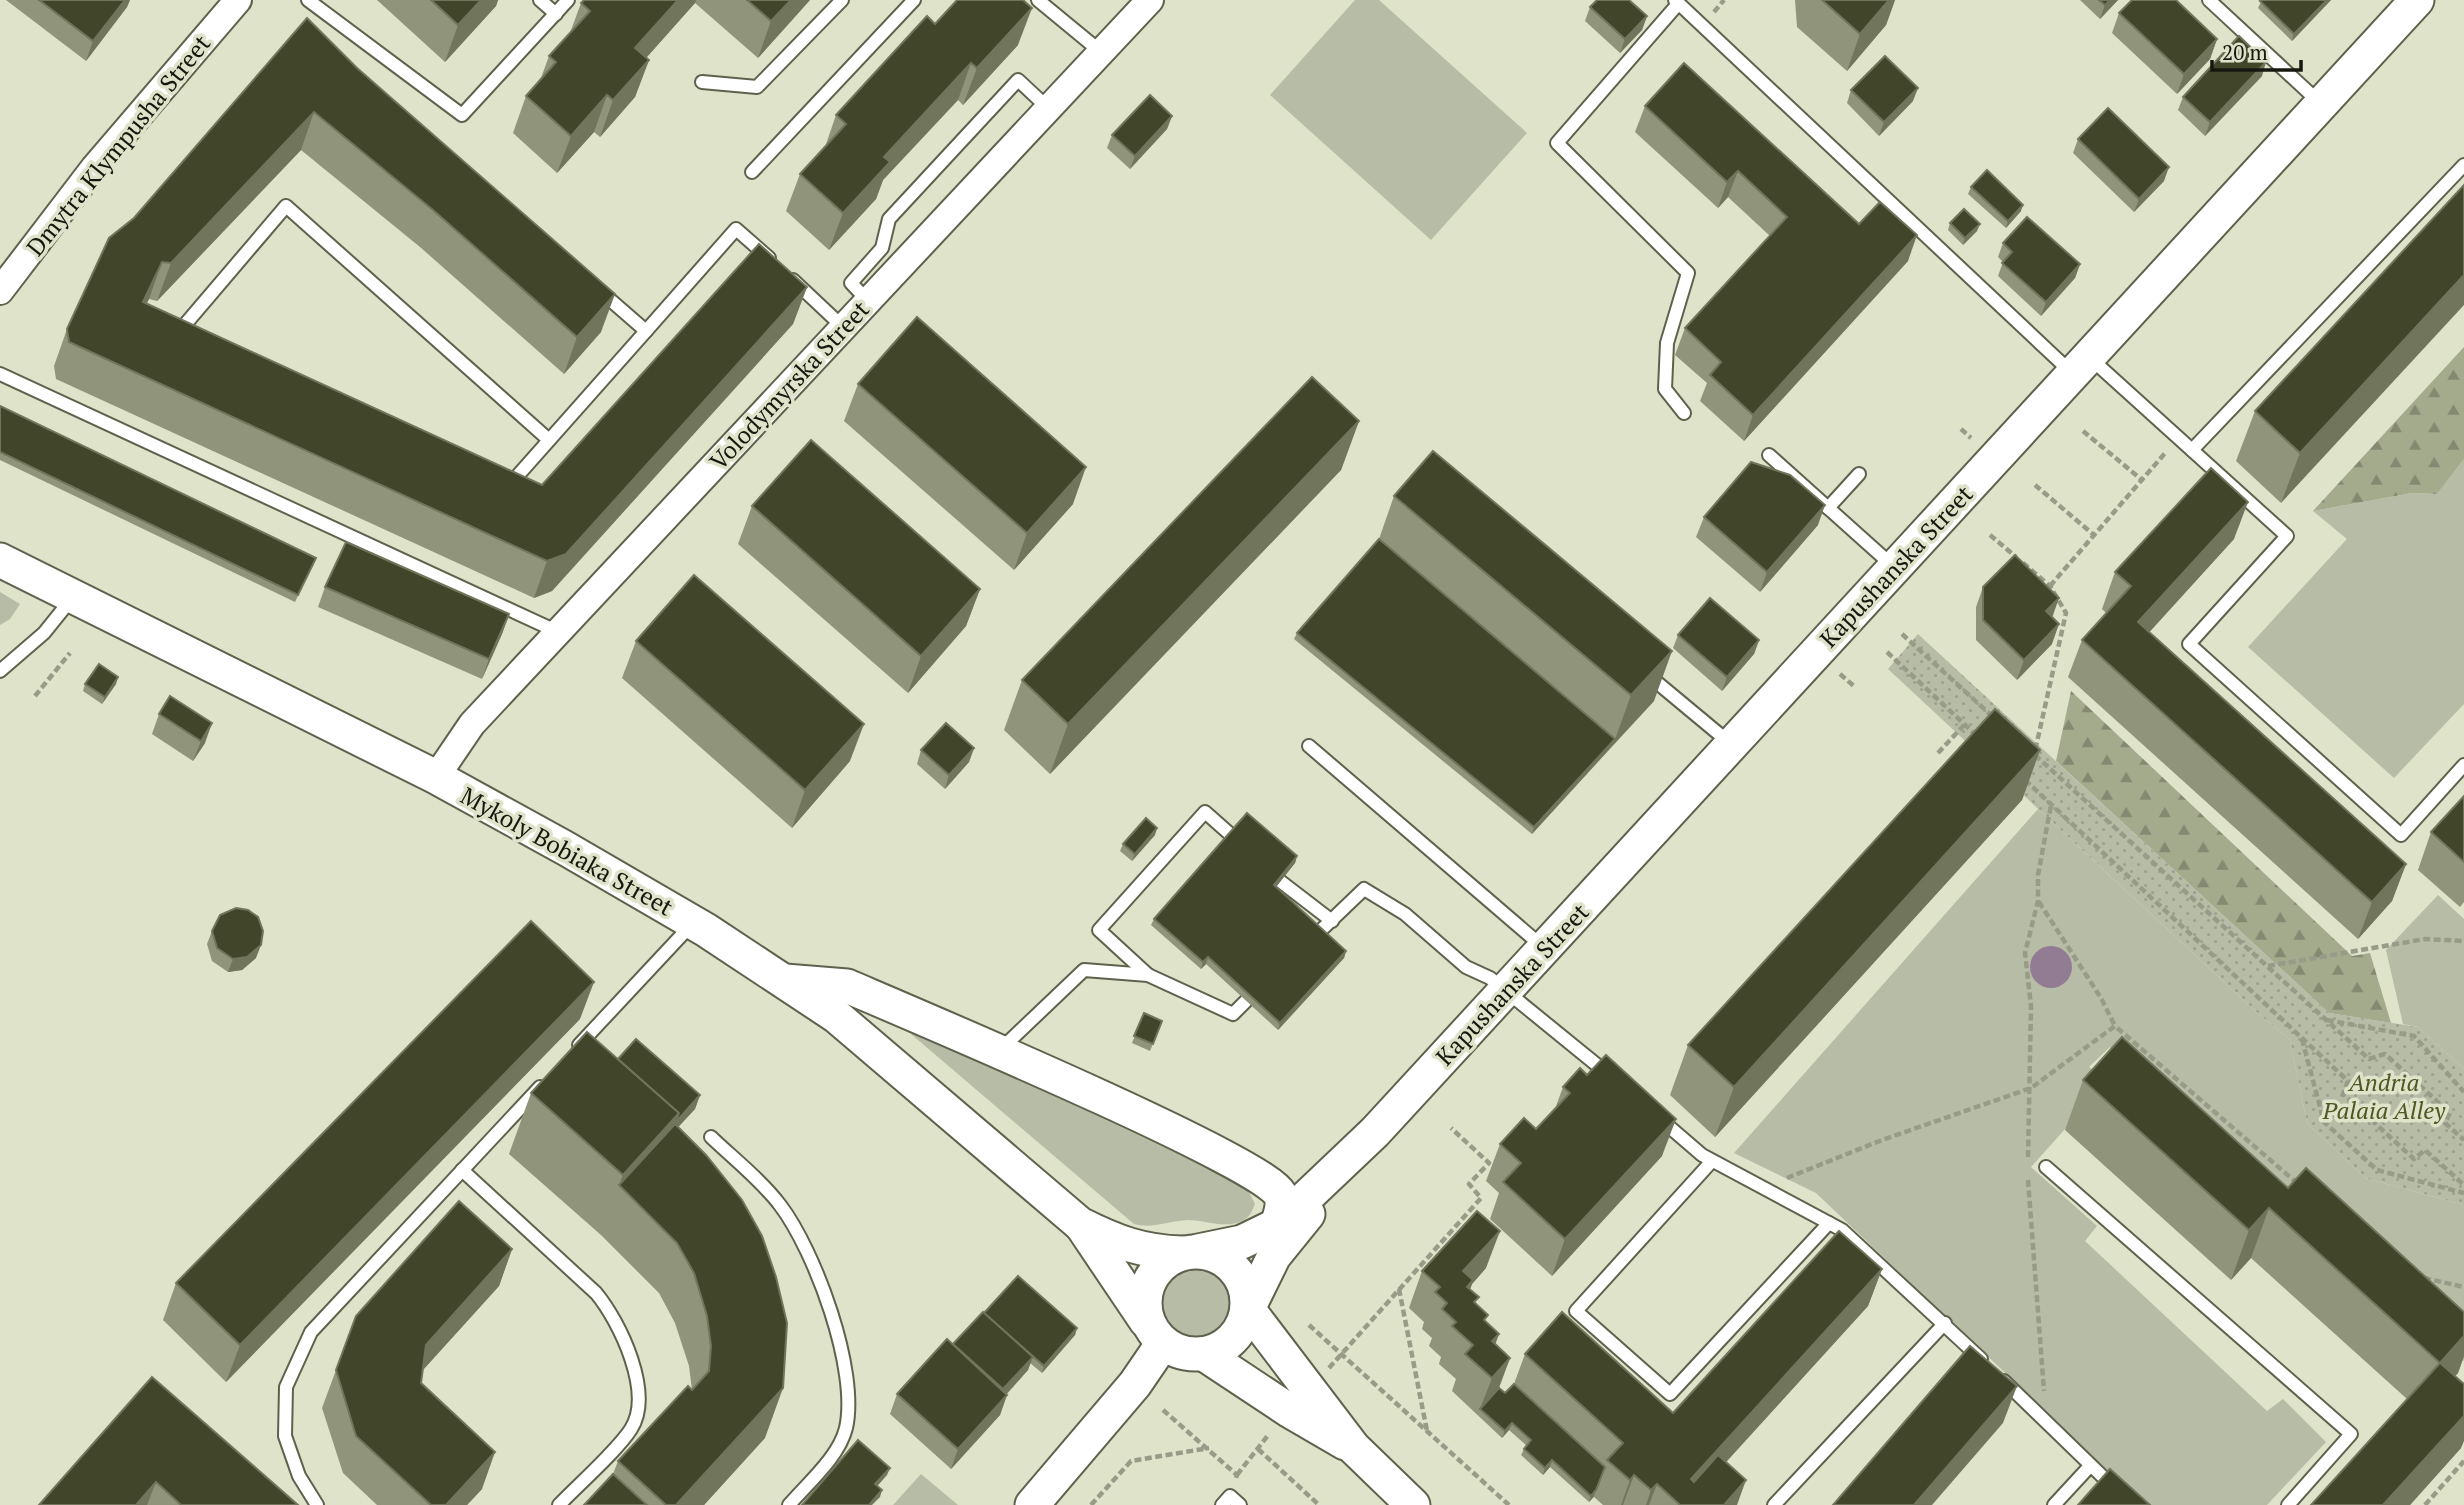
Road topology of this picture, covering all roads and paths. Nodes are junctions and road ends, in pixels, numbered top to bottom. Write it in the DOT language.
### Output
graph roads {
  1 [pos="238,0"];
  2 [pos="308,0"];
  3 [pos="540,0"];
  4 [pos="568,0"];
  5 [pos="842,0"];
  6 [pos="914,0"];
  7 [pos="1038,0"];
  8 [pos="1150,0"];
  9 [pos="1694,0"];
  10 [pos="2209,0"];
  11 [pos="2417,0"];
  12 [pos="1679,5"];
  13 [pos="556,14"];
  14 [pos="1101,52"];
  15 [pos="702,82"];
  16 [pos="2321,104"];
  17 [pos="1048,108"];
  18 [pos="2464,164"];
  19 [pos="752,172"];
  20 [pos="594,285"];
  21 [pos="0,291"];
  22 [pos="868,300"];
  23 [pos="843,327"];
  24 [pos="646,331"];
  25 [pos="186,343"];
  26 [pos="2081,365"];
  27 [pos="0,374"];
  28 [pos="1684,413"];
  29 [pos="2083,431"];
  30 [pos="2178,438"];
  31 [pos="549,440"];
  32 [pos="2192,450"];
  33 [pos="1769,456"];
  34 [pos="1859,474"];
  35 [pos="499,476"];
  36 [pos="2142,480"];
  37 [pos="2035,485"];
  38 [pos="1828,508"];
  39 [pos="1990,535"];
  40 [pos="2094,535"];
  41 [pos="0,560"];
  42 [pos="1895,567"];
  43 [pos="2049,586"];
  44 [pos="73,597"];
  45 [pos="558,632"];
  46 [pos="1902,634"];
  47 [pos="1887,652"];
  48 [pos="70,653"];
  49 [pos="1634,664"];
  50 [pos="0,671"];
  51 [pos="35,696"];
  52 [pos="1994,717"];
  53 [pos="1965,724"];
  54 [pos="1984,741"];
  55 [pos="1732,745"];
  56 [pos="2024,745"];
  57 [pos="1309,746"];
  58 [pos="1938,752"];
  59 [pos="2035,754"];
  60 [pos="2464,765"];
  61 [pos="436,777"];
  62 [pos="2022,777"];
  63 [pos="2051,804"];
  64 [pos="1231,835"];
  65 [pos="1280,881"];
  66 [pos="2038,901"];
  67 [pos="1332,921"];
  68 [pos="693,923"];
  69 [pos="1317,934"];
  70 [pos="2464,941"];
  71 [pos="1545,948"];
  72 [pos="2267,966"];
  73 [pos="1148,975"];
  74 [pos="785,981"];
  75 [pos="1506,991"];
  76 [pos="1246,1001"];
  77 [pos="2326,1020"];
  78 [pos="2115,1026"];
  79 [pos="2302,1038"];
  80 [pos="573,1052"];
  81 [pos="998,1052"];
  82 [pos="545,1081"];
  83 [pos="1623,1087"];
  84 [pos="2031,1088"];
  85 [pos="2464,1092"];
  86 [pos="1653,1113"];
  87 [pos="1451,1128"];
  88 [pos="1375,1132"];
  89 [pos="712,1137"];
  90 [pos="2464,1140"];
  91 [pos="1712,1161"];
  92 [pos="2046,1167"];
  93 [pos="462,1170"];
  94 [pos="1259,1175"];
  95 [pos="2300,1185"];
  96 [pos="2464,1185"];
  97 [pos="1763,1187"];
  98 [pos="2464,1193"];
  99 [pos="1829,1223"];
  100 [pos="1080,1224"];
  101 [pos="1277,1225"];
  102 [pos="1190,1252"];
  103 [pos="2414,1276"];
  104 [pos="2464,1287"];
  105 [pos="1399,1289"];
  106 [pos="1248,1308"];
  107 [pos="1945,1323"];
  108 [pos="1309,1325"];
  109 [pos="1155,1332"];
  110 [pos="1204,1354"];
  111 [pos="1340,1355"];
  112 [pos="1326,1371"];
  113 [pos="1163,1410"];
  114 [pos="2047,1423"];
  115 [pos="1276,1426"];
  116 [pos="1427,1432"];
  117 [pos="1353,1447"];
  118 [pos="1209,1448"];
  119 [pos="1258,1449"];
  120 [pos="2464,1461"];
  121 [pos="2090,1466"];
  122 [pos="1237,1475"];
  123 [pos="1231,1502"];
  124 [pos="317,1505"];
  125 [pos="559,1505"];
  126 [pos="789,1505"];
  127 [pos="1032,1505"];
  128 [pos="1091,1505"];
  129 [pos="1319,1505"];
  130 [pos="1413,1505"];
  131 [pos="1509,1505"];
  132 [pos="1774,1505"];
  133 [pos="2054,1505"];
  134 [pos="2132,1505"];
  135 [pos="2288,1505"];
  136 [pos="2425,1505"];
  1 -- 21 [label="street, Dmytra Klympusha Street"];
  2 -- 13 [label="lane"];
  3 -- 13 [label="lane"];
  4 -- 13 [label="lane"];
  5 -- 15 [label="lane"];
  6 -- 19 [label="lane"];
  7 -- 14 [label="lane"];
  8 -- 14 [label="street, Volodymyrska Street"];
  9 -- 12 [label="lane"];
  10 -- 16 [label="lane"];
  11 -- 16 [label="street, Kapushanska Street"];
  12 -- 26 [label="lane"];
  12 -- 28 [label="lane"];
  14 -- 17 [label="street, Volodymyrska Street"];
  16 -- 26 [label="street, Kapushanska Street"];
  17 -- 22 [label="street, Volodymyrska Street"];
  17 -- 22 [label="lane"];
  18 -- 32 [label="lane"];
  20 -- 24 [label="lane"];
  22 -- 23 [label="street, Volodymyrska Street"];
  23 -- 24 [label="lane"];
  23 -- 45 [label="street, Volodymyrska Street"];
  24 -- 31 [label="lane"];
  25 -- 31 [label="lane"];
  26 -- 30 [label="lane"];
  26 -- 42 [label="street, Kapushanska Street"];
  27 -- 45 [label="lane"];
  29 -- 36 [label="path"];
  30 -- 32 [label="lane"];
  30 -- 36 [label="path"];
  31 -- 35 [label="lane"];
  32 -- 60 [label="lane"];
  33 -- 38 [label="lane"];
  34 -- 38 [label="lane"];
  36 -- 40 [label="path"];
  37 -- 40 [label="path"];
  38 -- 42 [label="lane"];
  39 -- 43 [label="path"];
  40 -- 43 [label="path"];
  41 -- 44 [label="street, Mykoly Bobiaka Street"];
  42 -- 55 [label="street, Kapushanska Street"];
  43 -- 59 [label="path"];
  44 -- 50 [label="lane"];
  44 -- 61 [label="street, Mykoly Bobiaka Street"];
  45 -- 61 [label="street, Volodymyrska Street"];
  46 -- 52 [label="path"];
  47 -- 53 [label="path"];
  48 -- 51 [label="path"];
  49 -- 55 [label="lane"];
  53 -- 54 [label="path"];
  53 -- 58 [label="path"];
  55 -- 71 [label="street, Kapushanska Street"];
  56 -- 59 [label="path"];
  57 -- 71 [label="lane"];
  59 -- 72 [label="path"];
  61 -- 68 [label="street, Mykoly Bobiaka Street"];
  62 -- 63 [label="path"];
  63 -- 66 [label="path"];
  63 -- 79 [label="path"];
  64 -- 73 [label="lane"];
  65 -- 67 [label="lane"];
  66 -- 78 [label="path"];
  66 -- 84 [label="path"];
  67 -- 69 [label="lane"];
  67 -- 75 [label="lane"];
  68 -- 74 [label="street, Mykoly Bobiaka Street"];
  68 -- 80 [label="lane"];
  70 -- 72 [label="path"];
  71 -- 75 [label="street, Kapushanska Street"];
  72 -- 77 [label="path"];
  73 -- 76 [label="lane"];
  73 -- 81 [label="lane"];
  74 -- 81 [label="street"];
  74 -- 100 [label="street, Mykoly Bobiaka Street"];
  75 -- 83 [label="lane"];
  75 -- 88 [label="street, Kapushanska Street"];
  77 -- 85 [label="path"];
  77 -- 90 [label="path"];
  78 -- 84 [label="path"];
  78 -- 95 [label="path"];
  79 -- 96 [label="path"];
  79 -- 98 [label="path"];
  81 -- 94 [label="street"];
  82 -- 93 [label="lane"];
  84 -- 97 [label="path"];
  84 -- 114 [label="path"];
  86 -- 91 [label="lane"];
  87 -- 105 [label="path"];
  88 -- 94 [label="street"];
  88 -- 101 [label="street, Kapushanska Street"];
  88 -- 106 [label="street, Kapushanska Street"];
  89 -- 126 [label="lane"];
  91 -- 97 [label="lane"];
  91 -- 99 [label="lane"];
  92 -- 135 [label="lane"];
  93 -- 124 [label="lane"];
  93 -- 125 [label="lane"];
  94 -- 101 [label="street"];
  97 -- 99 [label="lane"];
  99 -- 107 [label="lane"];
  100 -- 102 [label="street, Mykoly Bobiaka Street"];
  100 -- 109 [label="street, Mykoly Bobiaka Street"];
  101 -- 102 [label="street, Kapushanska Street"];
  102 -- 106 [label="street"];
  102 -- 109 [label="street"];
  103 -- 104 [label="path"];
  105 -- 111 [label="path"];
  105 -- 116 [label="path"];
  106 -- 110 [label="street"];
  106 -- 117 [label="street"];
  107 -- 114 [label="lane"];
  107 -- 132 [label="lane"];
  108 -- 111 [label="path"];
  109 -- 110 [label="street"];
  109 -- 127 [label="street"];
  110 -- 117 [label="street"];
  111 -- 112 [label="path"];
  111 -- 116 [label="path"];
  113 -- 118 [label="path"];
  114 -- 121 [label="lane"];
  115 -- 119 [label="path"];
  116 -- 131 [label="path"];
  117 -- 130 [label="street"];
  118 -- 122 [label="path"];
  118 -- 128 [label="path"];
  119 -- 122 [label="path"];
  119 -- 129 [label="path"];
  120 -- 136 [label="path"];
  121 -- 133 [label="lane"];
  121 -- 134 [label="lane"];
  122 -- 123 [label="path"];
}
